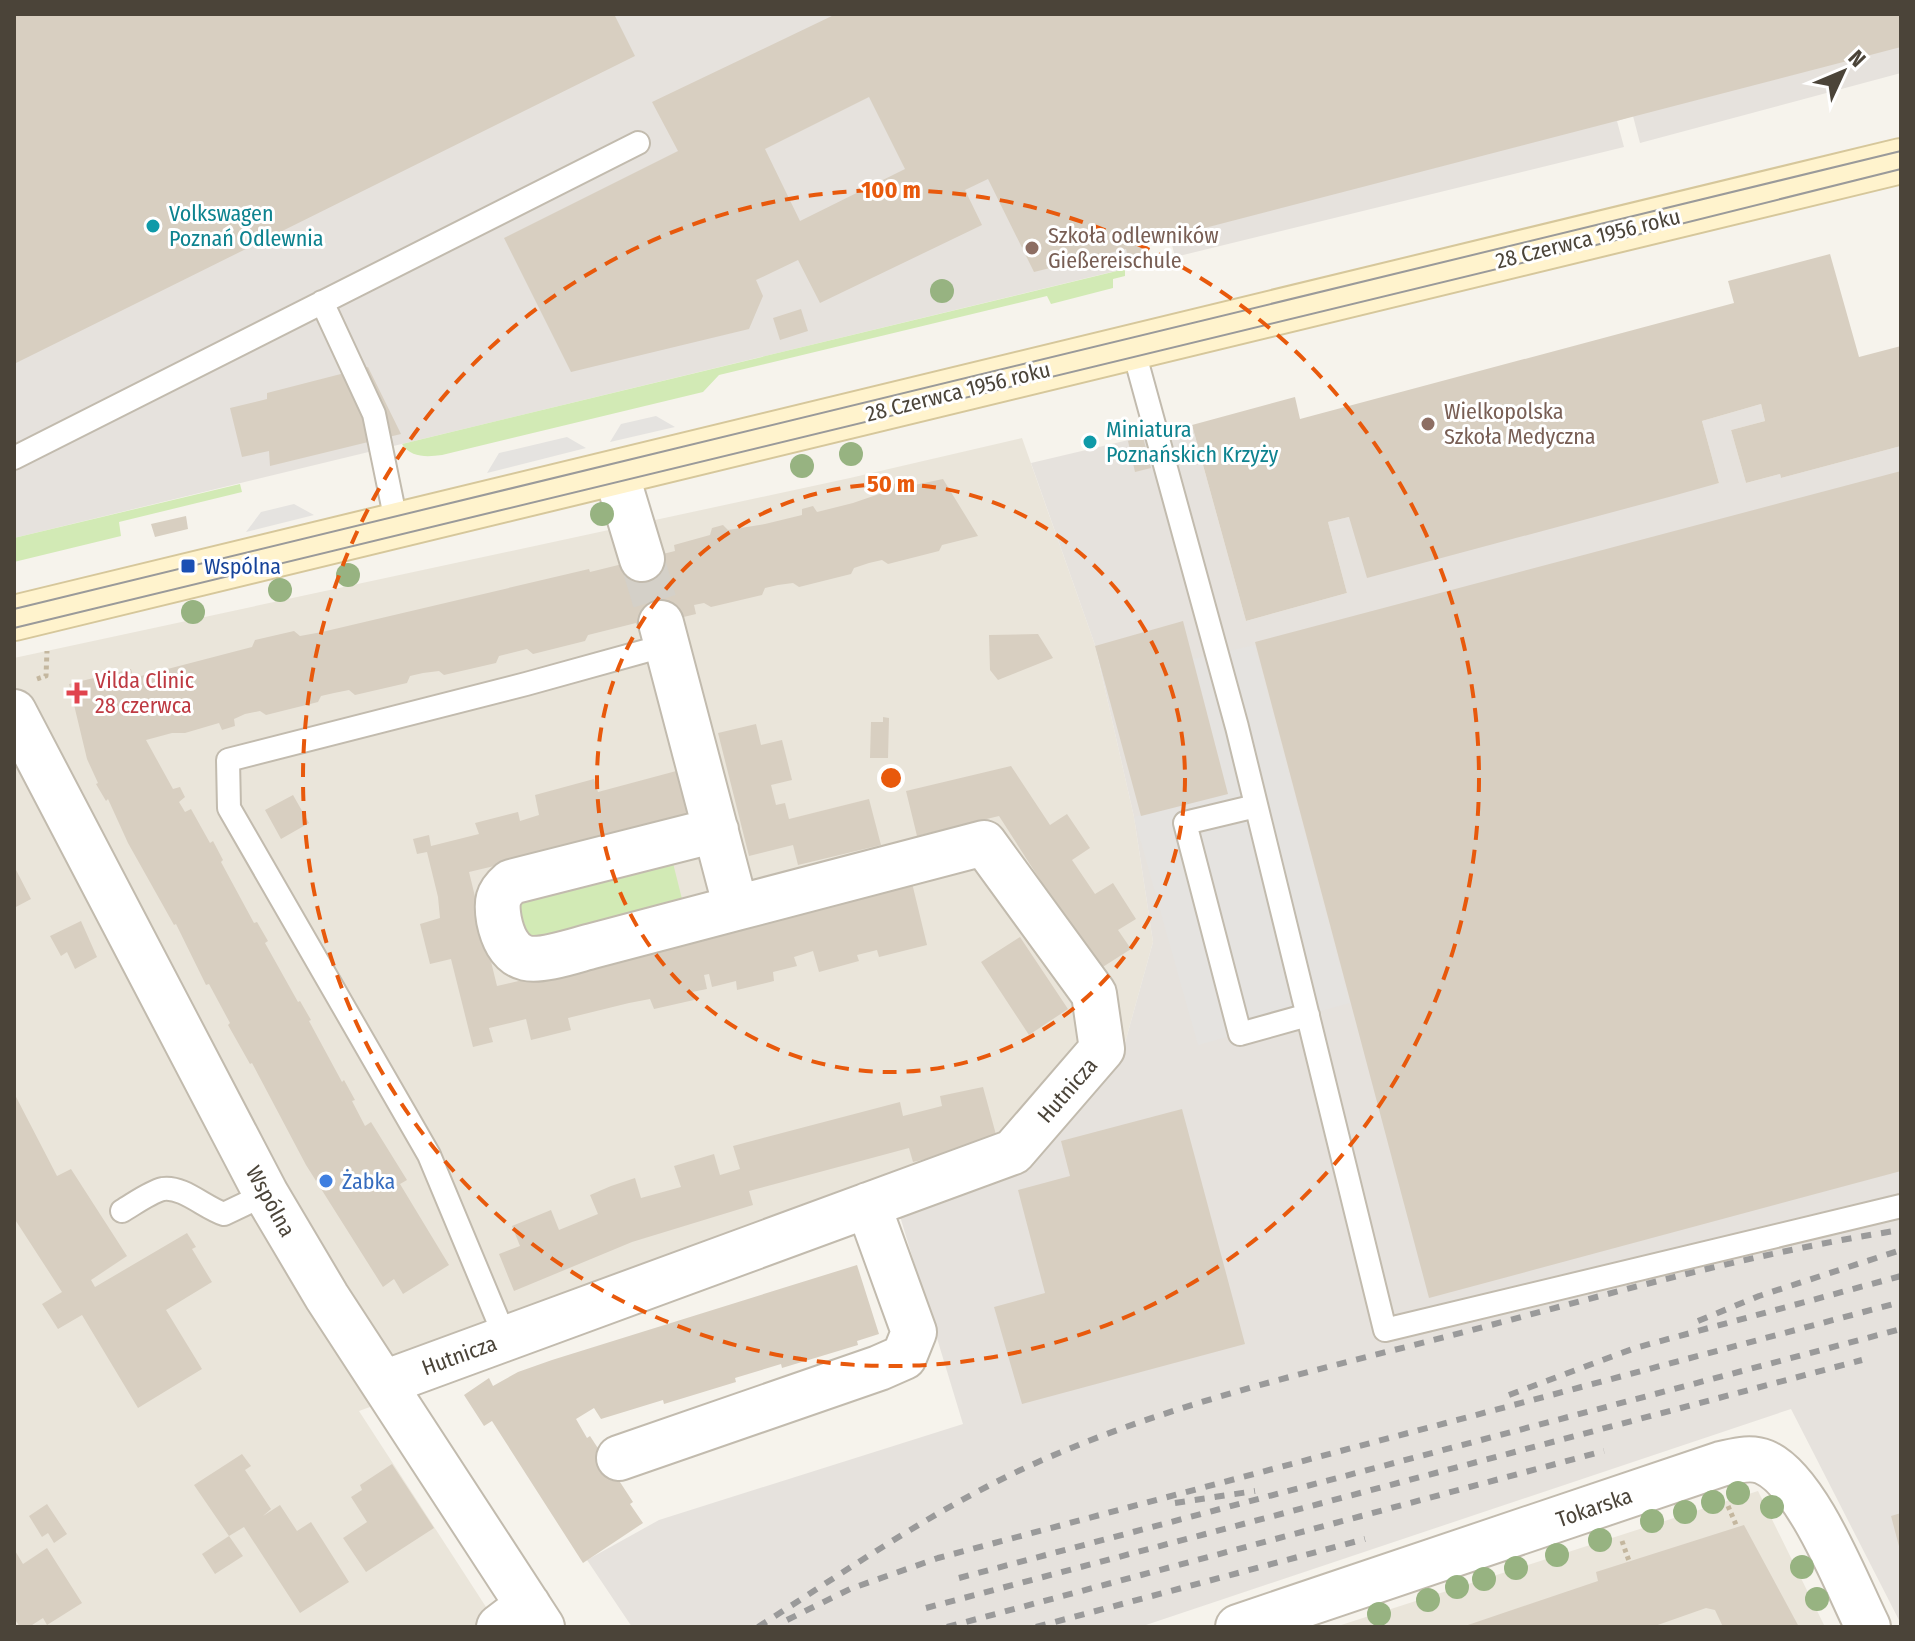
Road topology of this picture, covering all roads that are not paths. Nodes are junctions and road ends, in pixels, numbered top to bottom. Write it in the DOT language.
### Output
graph roads {
  1 [pos="638,143"];
  2 [pos="1899,165"];
  3 [pos="322,302"];
  4 [pos="1133,348"];
  5 [pos="14,458"];
  6 [pos="616,473"];
  7 [pos="397,526"];
  8 [pos="642,559"];
  9 [pos="30,630"];
  10 [pos="664,634"];
  11 [pos="14,712"];
  12 [pos="1256,806"];
  13 [pos="716,830"];
  14 [pos="736,908"];
  15 [pos="1308,1015"];
  16 [pos="266,1194"];
  17 [pos="868,1205"];
  18 [pos="1901,1206"];
  19 [pos="122,1211"];
  20 [pos="505,1337"];
  21 [pos="384,1383"];
  22 [pos="619,1458"];
  23 [pos="523,1620"];
  24 [pos="1238,1627"];
  25 [pos="1868,1627"];
  1 -- 3 [label="lane"];
  2 -- 4 [label="street, 28 Czerwca 1956 roku"];
  3 -- 5 [label="lane"];
  3 -- 7 [label="lane"];
  4 -- 6 [label="street, 28 Czerwca 1956 roku"];
  4 -- 12 [label="lane"];
  6 -- 7 [label="street, 28 Czerwca 1956 roku"];
  6 -- 8 [label="street"];
  7 -- 9 [label="street, 28 Czerwca 1956 roku"];
  10 -- 13 [label="street"];
  10 -- 20 [label="lane"];
  11 -- 16 [label="street, Wspólna"];
  12 -- 15 [label="lane"];
  12 -- 15 [label="lane"];
  13 -- 14 [label="street"];
  13 -- 14 [label="street"];
  14 -- 17 [label="street, Hutnicza"];
  15 -- 18 [label="lane"];
  16 -- 19 [label="lane"];
  16 -- 21 [label="street, Wspólna"];
  17 -- 20 [label="street, Hutnicza"];
  17 -- 22 [label="street"];
  20 -- 21 [label="street, Hutnicza"];
  21 -- 23 [label="street, Wspólna"];
  24 -- 25 [label="street, Tokarska"];
}
